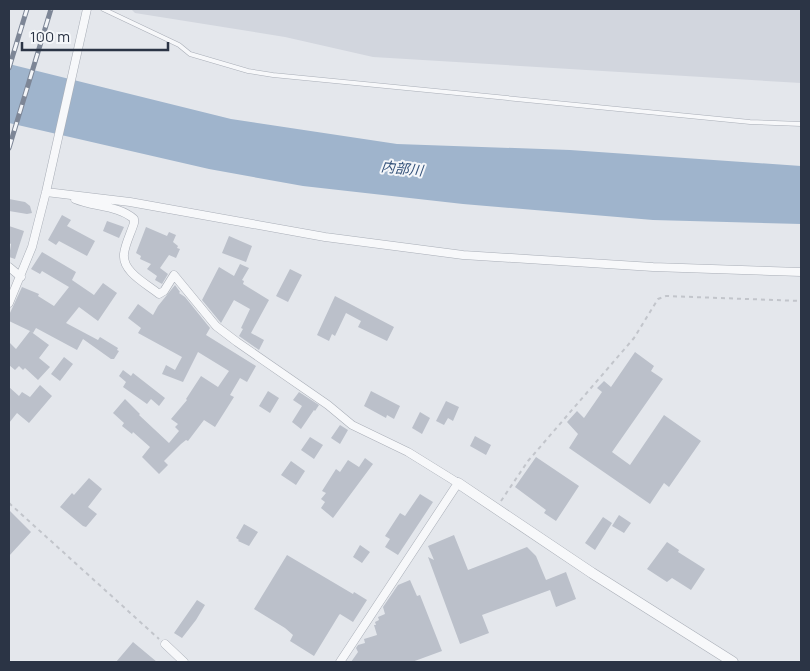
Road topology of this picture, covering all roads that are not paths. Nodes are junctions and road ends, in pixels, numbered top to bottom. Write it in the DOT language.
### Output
graph roads {
  1 [pos="87,9"];
  2 [pos="103,9"];
  3 [pos="801,124"];
  4 [pos="46,192"];
  5 [pos="66,195"];
  6 [pos="9,268"];
  7 [pos="801,272"];
  8 [pos="21,277"];
  9 [pos="9,304"];
  10 [pos="458,483"];
  11 [pos="165,644"];
  12 [pos="184,662"];
  13 [pos="340,662"];
  14 [pos="733,662"];
  1 -- 4 [label="street"];
  2 -- 3 [label="lane"];
  4 -- 5 [label="street"];
  4 -- 8 [label="street"];
  5 -- 7 [label="street"];
  5 -- 10 [label="street"];
  6 -- 8 [label="street"];
  8 -- 9 [label="street"];
  10 -- 13 [label="street"];
  10 -- 14 [label="street"];
  11 -- 12 [label="street"];
}
